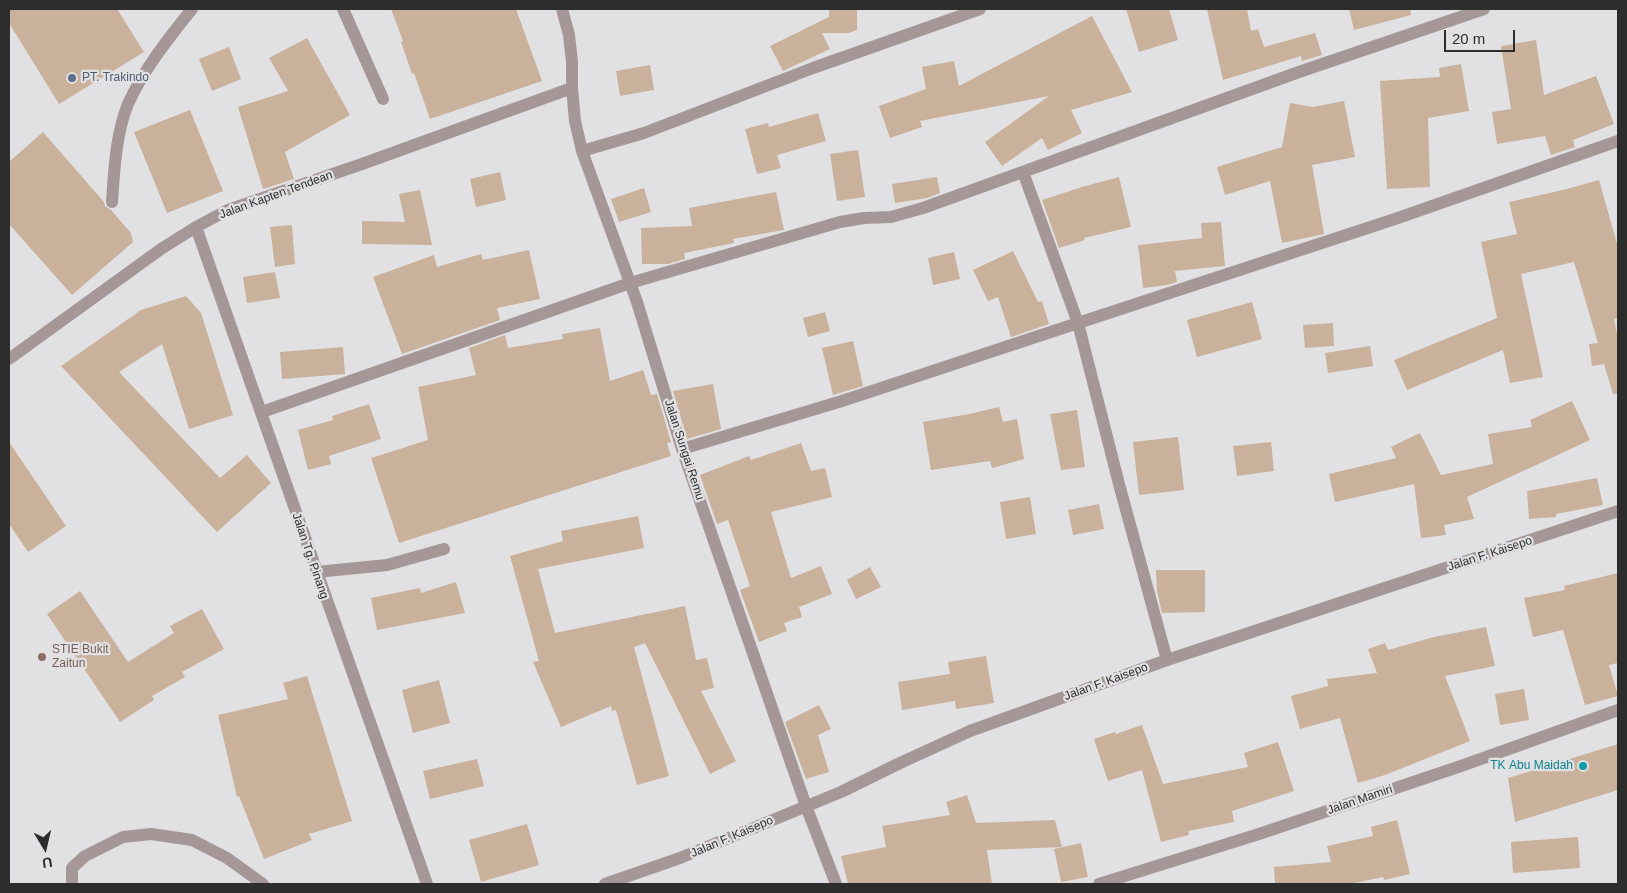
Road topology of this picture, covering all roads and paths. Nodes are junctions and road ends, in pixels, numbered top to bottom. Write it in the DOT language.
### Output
graph roads {
  1 [pos="192,9"];
  2 [pos="343,9"];
  3 [pos="562,9"];
  4 [pos="980,9"];
  5 [pos="1484,9"];
  6 [pos="572,88"];
  7 [pos="383,99"];
  8 [pos="1618,141"];
  9 [pos="582,151"];
  10 [pos="1023,172"];
  11 [pos="112,202"];
  12 [pos="196,227"];
  13 [pos="630,283"];
  14 [pos="1078,323"];
  15 [pos="9,359"];
  16 [pos="262,412"];
  17 [pos="682,450"];
  18 [pos="1618,511"];
  19 [pos="444,549"];
  20 [pos="316,572"];
  21 [pos="1167,660"];
  22 [pos="1618,710"];
  23 [pos="806,806"];
  24 [pos="72,884"];
  25 [pos="264,884"];
  26 [pos="427,884"];
  27 [pos="605,884"];
  28 [pos="836,884"];
  29 [pos="1099,884"];
  1 -- 11 [label="street"];
  2 -- 7 [label="street"];
  3 -- 6 [label="street, Jalan Sungai Remu"];
  4 -- 9 [label="street"];
  5 -- 10 [label="street"];
  6 -- 9 [label="street, Jalan Sungai Remu"];
  6 -- 12 [label="street, Jalan Kapten Tendean"];
  8 -- 14 [label="street"];
  9 -- 13 [label="street, Jalan Sungai Remu"];
  10 -- 13 [label="street"];
  10 -- 14 [label="street"];
  12 -- 15 [label="street, Jalan Kapten Tendean"];
  12 -- 16 [label="street, Jalan Tg. Pinang"];
  13 -- 16 [label="street"];
  13 -- 17 [label="street, Jalan Sungai Remu"];
  14 -- 17 [label="street"];
  14 -- 21 [label="street"];
  16 -- 20 [label="street, Jalan Tg. Pinang"];
  17 -- 23 [label="street, Jalan Sungai Remu"];
  18 -- 21 [label="street, Jalan F. Kaisepo"];
  19 -- 20 [label="street"];
  20 -- 26 [label="street, Jalan Tg. Pinang"];
  21 -- 23 [label="street, Jalan F. Kaisepo"];
  22 -- 29 [label="street, Jalan Mamiri"];
  23 -- 27 [label="street, Jalan F. Kaisepo"];
  23 -- 28 [label="street, Jalan Sungai Remu"];
  24 -- 25 [label="street"];
}
